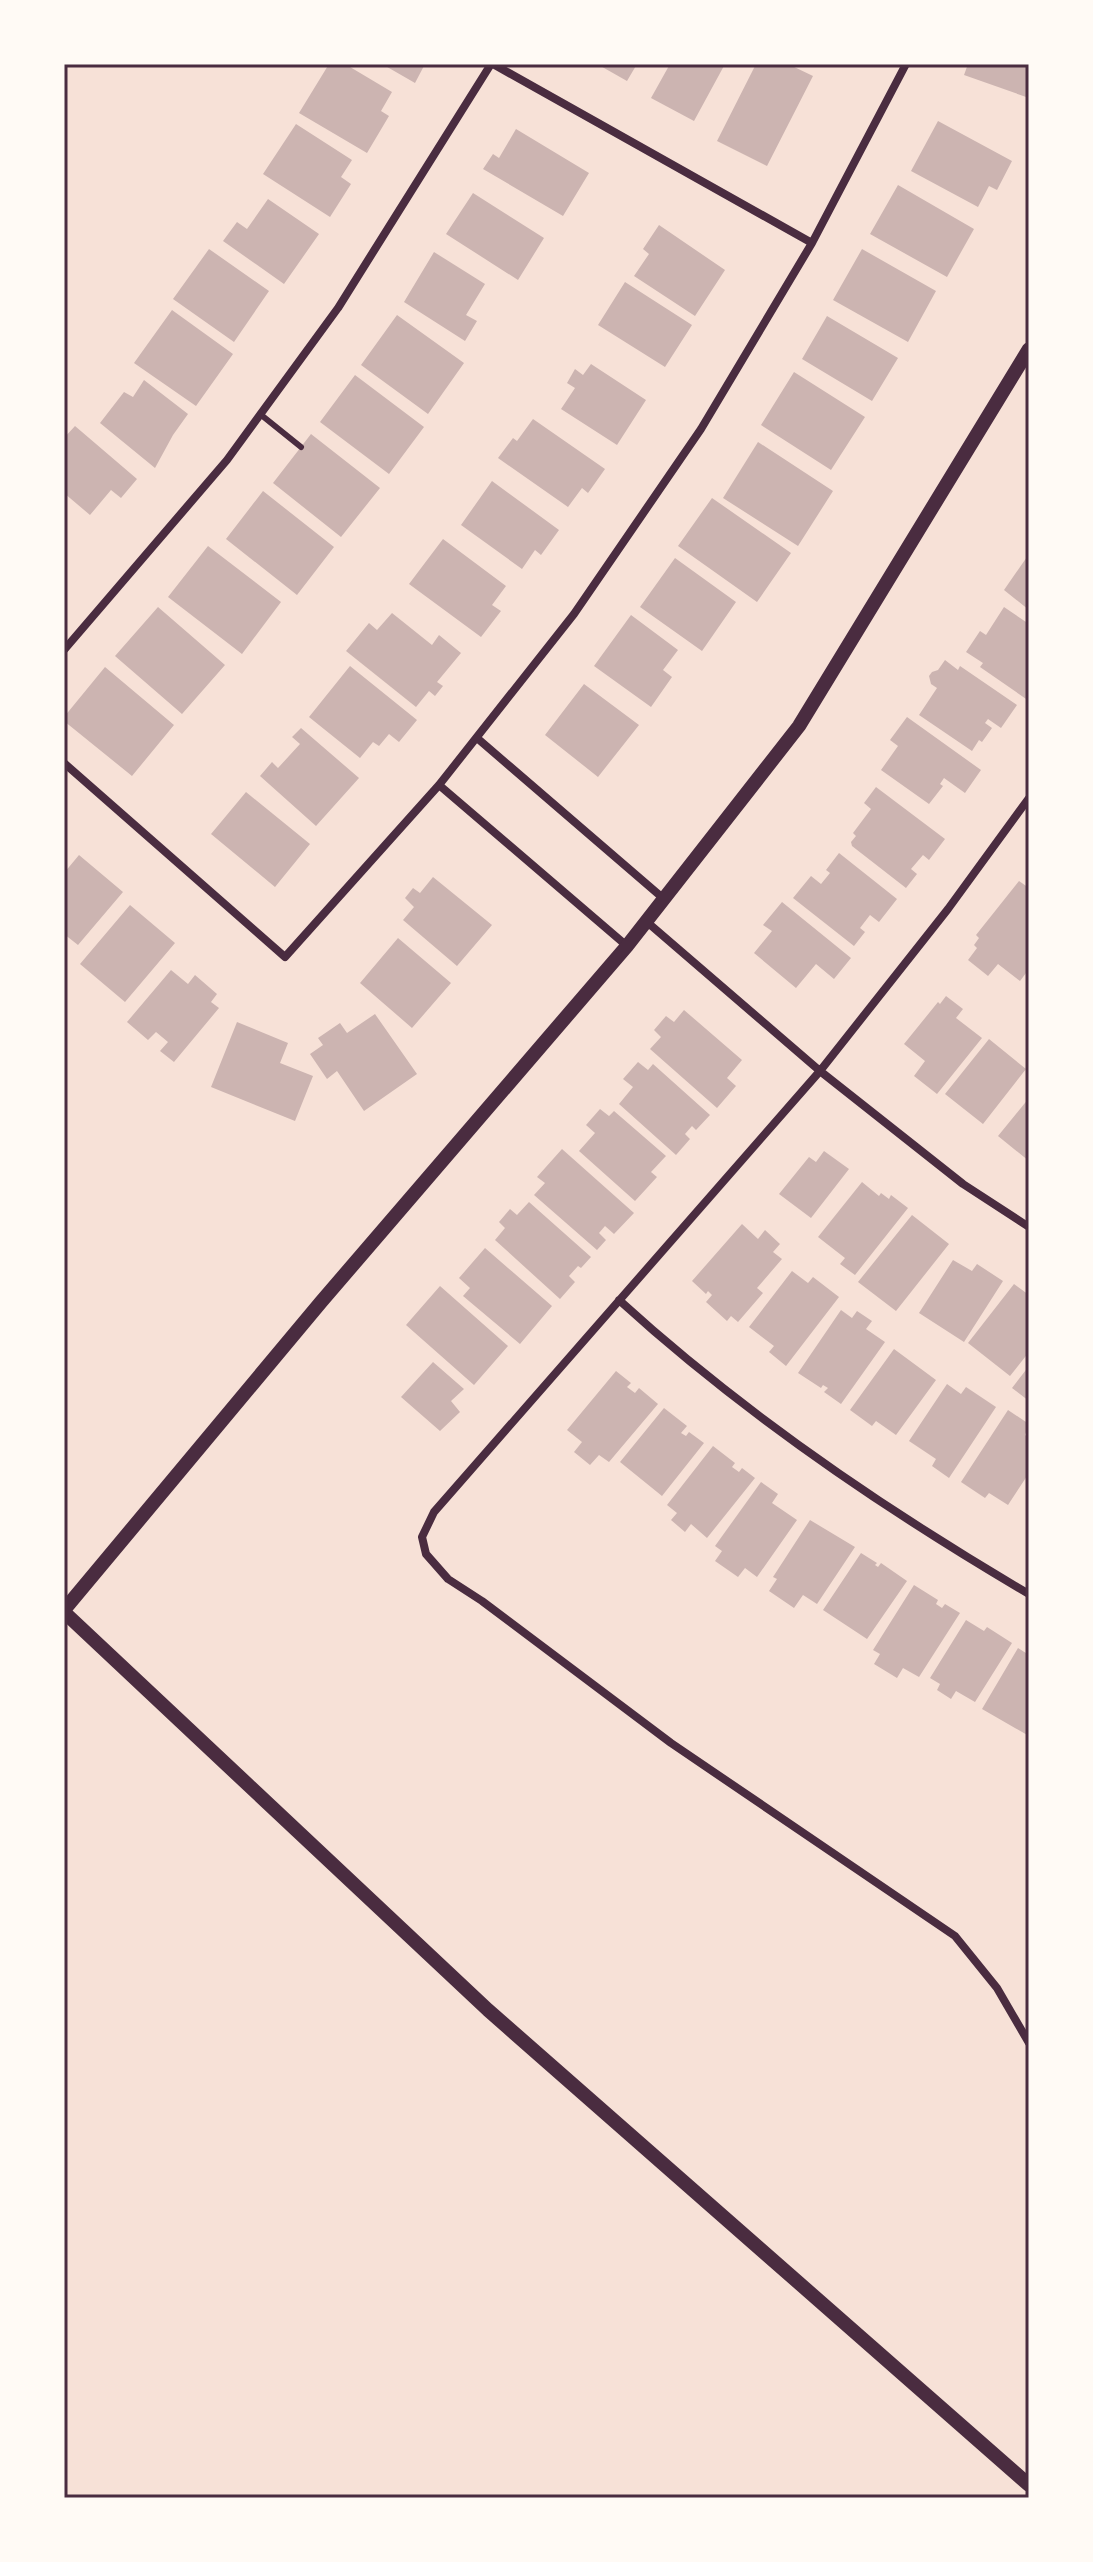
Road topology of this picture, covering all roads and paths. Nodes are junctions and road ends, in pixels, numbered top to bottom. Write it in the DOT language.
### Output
graph roads {
  1 [pos="492,64"];
  2 [pos="906,64"];
  3 [pos="812,243"];
  4 [pos="1029,349"];
  5 [pos="260,414"];
  6 [pos="301,447"];
  7 [pos="64,650"];
  8 [pos="477,738"];
  9 [pos="64,763"];
  10 [pos="439,785"];
  11 [pos="1029,798"];
  12 [pos="1021,811"];
  13 [pos="1029,818"];
  14 [pos="665,900"];
  15 [pos="647,922"];
  16 [pos="627,946"];
  17 [pos="820,1071"];
  18 [pos="1029,1227"];
  19 [pos="619,1300"];
  20 [pos="1029,1594"];
  21 [pos="64,1611"];
  22 [pos="1029,2043"];
  23 [pos="1029,2485"];
  1 -- 3 [label="street"];
  1 -- 5 [label="street"];
  2 -- 3 [label="street"];
  3 -- 8 [label="street"];
  4 -- 14 [label="street"];
  5 -- 6 [label="lane"];
  5 -- 7 [label="street"];
  8 -- 10 [label="street"];
  8 -- 14 [label="street"];
  9 -- 10 [label="street"];
  10 -- 16 [label="street"];
  11 -- 12 [label="street"];
  12 -- 13 [label="street"];
  12 -- 17 [label="street"];
  14 -- 15 [label="street"];
  15 -- 16 [label="street"];
  15 -- 17 [label="street"];
  16 -- 21 [label="street"];
  17 -- 18 [label="street"];
  17 -- 19 [label="street"];
  19 -- 20 [label="street"];
  19 -- 22 [label="street"];
  21 -- 23 [label="street"];
}
